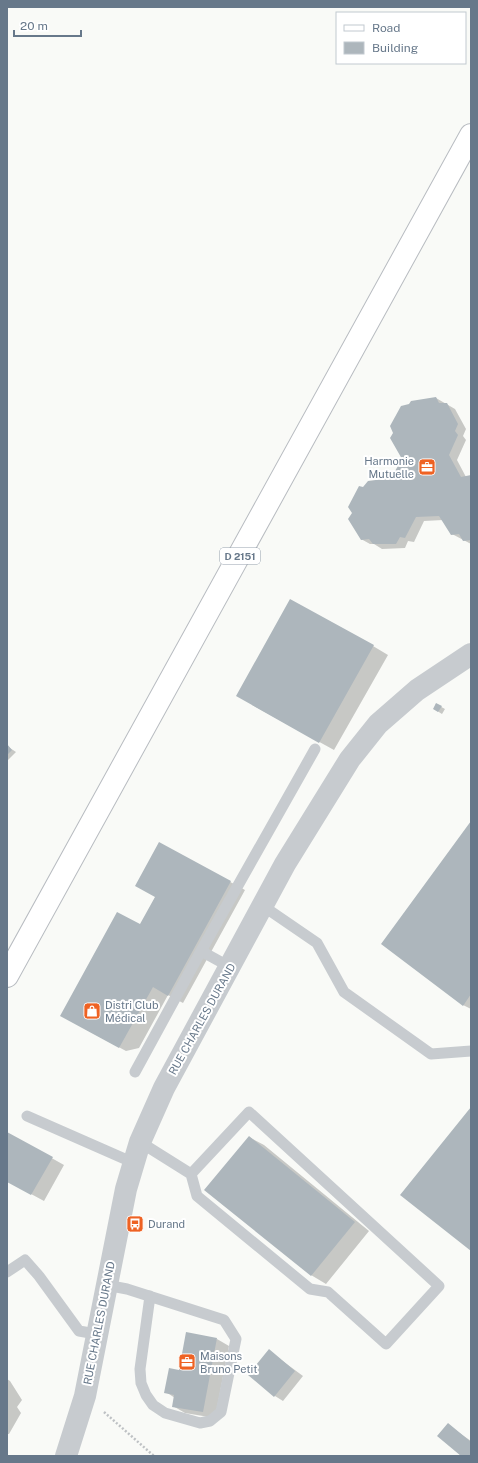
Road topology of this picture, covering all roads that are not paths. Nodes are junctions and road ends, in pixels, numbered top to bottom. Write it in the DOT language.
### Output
graph roads {
  1 [pos="471,135"];
  2 [pos="471,654"];
  3 [pos="315,749"];
  4 [pos="263,906"];
  5 [pos="200,951"];
  6 [pos="230,967"];
  7 [pos="7,976"];
  8 [pos="471,1051"];
  9 [pos="135,1072"];
  10 [pos="27,1116"];
  11 [pos="140,1142"];
  12 [pos="134,1163"];
  13 [pos="191,1174"];
  14 [pos="7,1272"];
  15 [pos="106,1285"];
  16 [pos="150,1296"];
  17 [pos="96,1334"];
  18 [pos="66,1456"];
  1 -- 7 [label="main road, D 2151"];
  2 -- 4 [label="street, RUE CHARLES DURAND"];
  3 -- 5 [label="lane"];
  4 -- 6 [label="street, RUE CHARLES DURAND"];
  4 -- 8 [label="lane"];
  5 -- 6 [label="lane"];
  5 -- 9 [label="lane"];
  6 -- 11 [label="street, RUE CHARLES DURAND"];
  10 -- 12 [label="lane"];
  11 -- 12 [label="street, RUE CHARLES DURAND"];
  11 -- 13 [label="lane"];
  12 -- 15 [label="street, RUE CHARLES DURAND"];
  13 -- 13 [label="lane"];
  14 -- 17 [label="lane"];
  15 -- 16 [label="lane"];
  15 -- 17 [label="street, RUE CHARLES DURAND"];
  16 -- 16 [label="lane"];
  17 -- 18 [label="street, RUE CHARLES DURAND"];
}
